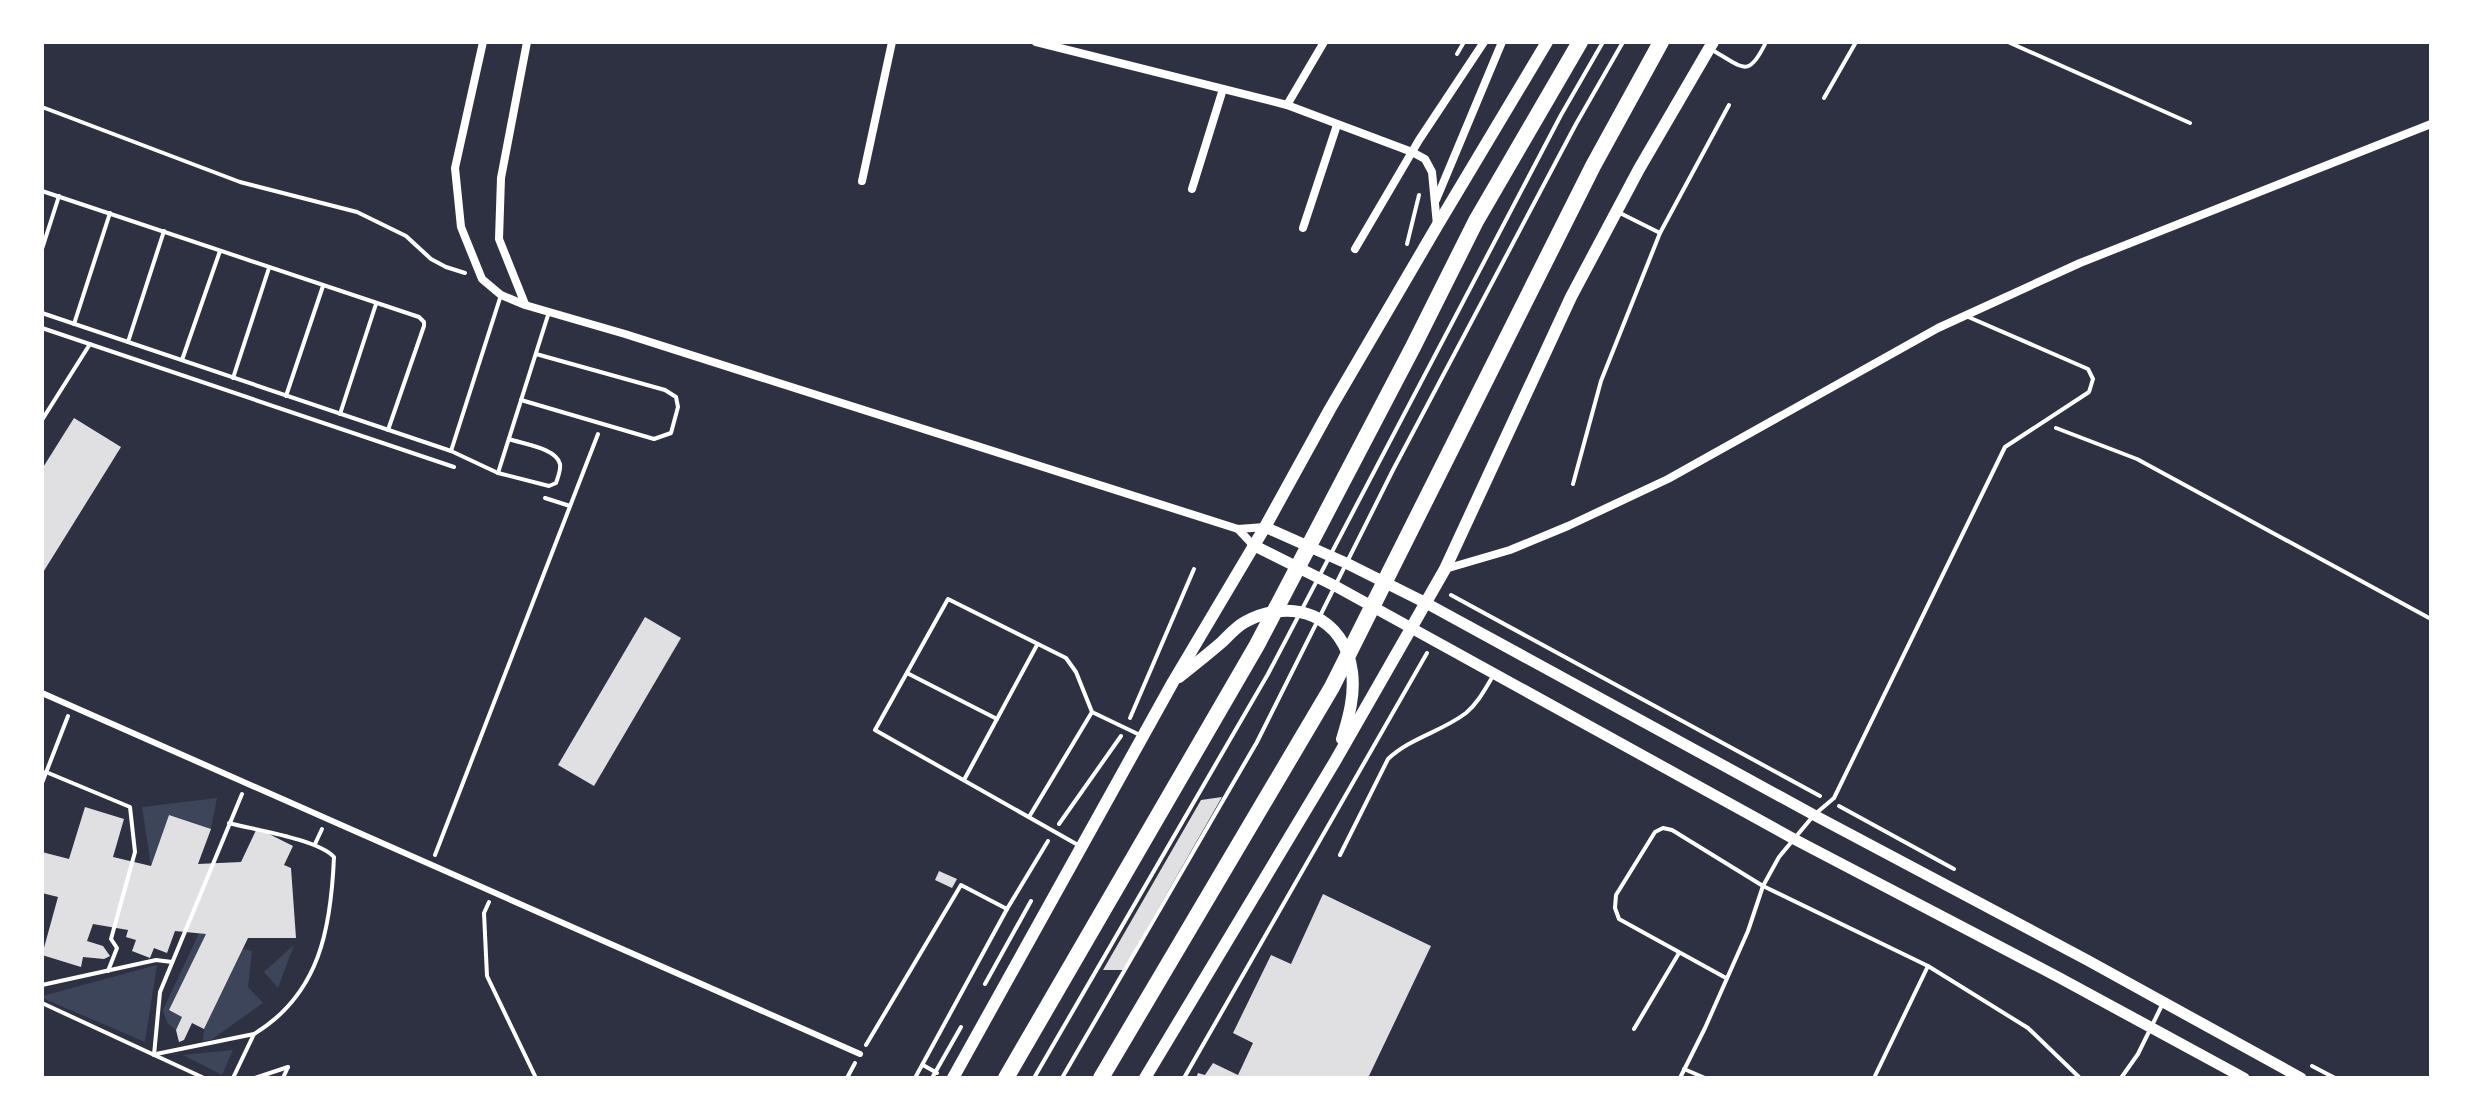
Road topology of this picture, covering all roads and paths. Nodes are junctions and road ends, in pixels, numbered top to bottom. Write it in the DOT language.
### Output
graph roads {
  1 [pos="483,42"];
  2 [pos="527,42"];
  3 [pos="892,42"];
  4 [pos="1036,42"];
  5 [pos="1324,42"];
  6 [pos="1464,42"];
  7 [pos="1484,42"];
  8 [pos="1502,42"];
  9 [pos="1547,42"];
  10 [pos="1580,42"];
  11 [pos="1603,42"];
  12 [pos="1623,42"];
  13 [pos="1661,42"];
  14 [pos="1766,42"];
  15 [pos="1856,42"];
  16 [pos="2008,42"];
  17 [pos="1063,45"];
  18 [pos="1711,46"];
  19 [pos="1453,62"];
  20 [pos="1223,89"];
  21 [pos="1824,98"];
  22 [pos="1287,105"];
  23 [pos="1729,105"];
  24 [pos="42,107"];
  25 [pos="2190,123"];
  26 [pos="2431,124"];
  27 [pos="1337,125"];
  28 [pos="1412,152"];
  29 [pos="862,181"];
  30 [pos="1421,184"];
  31 [pos="1192,189"];
  32 [pos="42,191"];
  33 [pos="59,196"];
  34 [pos="1436,201"];
  35 [pos="1616,211"];
  36 [pos="110,213"];
  37 [pos="1437,226"];
  38 [pos="1303,228"];
  39 [pos="164,231"];
  40 [pos="1660,233"];
  41 [pos="1405,248"];
  42 [pos="42,249"];
  43 [pos="1355,249"];
  44 [pos="220,251"];
  45 [pos="269,268"];
  46 [pos="482,279"];
  47 [pos="323,286"];
  48 [pos="501,295"];
  49 [pos="376,304"];
  50 [pos="525,305"];
  51 [pos="549,312"];
  52 [pos="42,313"];
  53 [pos="1965,316"];
  54 [pos="74,324"];
  55 [pos="42,328"];
  56 [pos="128,342"];
  57 [pos="90,344"];
  58 [pos="536,354"];
  59 [pos="182,360"];
  60 [pos="233,378"];
  61 [pos="286,396"];
  62 [pos="521,400"];
  63 [pos="340,414"];
  64 [pos="42,420"];
  65 [pos="2041,423"];
  66 [pos="601,424"];
  67 [pos="388,430"];
  68 [pos="509,439"];
  69 [pos="451,451"];
  70 [pos="465,471"];
  71 [pos="498,473"];
  72 [pos="1573,484"];
  73 [pos="533,494"];
  74 [pos="570,506"];
  75 [pos="1238,529"];
  76 [pos="1270,529"];
  77 [pos="1259,547"];
  78 [pos="1445,569"];
  79 [pos="1451,595"];
  80 [pos="1426,603"];
  81 [pos="2431,619"];
  82 [pos="1407,626"];
  83 [pos="1038,645"];
  84 [pos="907,673"];
  85 [pos="1495,674"];
  86 [pos="1173,682"];
  87 [pos="42,693"];
  88 [pos="72,706"];
  89 [pos="1092,712"];
  90 [pos="997,719"];
  91 [pos="1138,734"];
  92 [pos="1122,747"];
  93 [pos="1334,763"];
  94 [pos="46,772"];
  95 [pos="964,780"];
  96 [pos="42,783"];
  97 [pos="246,783"];
  98 [pos="1825,799"];
  99 [pos="1839,807"];
  100 [pos="1814,815"];
  101 [pos="1029,817"];
  102 [pos="229,823"];
  103 [pos="1794,839"];
  104 [pos="1082,848"];
  105 [pos="1340,855"];
  106 [pos="431,865"];
  107 [pos="1964,875"];
  108 [pos="1763,886"];
  109 [pos="1037,891"];
  110 [pos="494,893"];
  111 [pos="1007,909"];
  112 [pos="1679,953"];
  113 [pos="172,962"];
  114 [pos="1928,966"];
  115 [pos="108,971"];
  116 [pos="1726,978"];
  117 [pos="42,985"];
  118 [pos="980,993"];
  119 [pos="42,1003"];
  120 [pos="2163,1003"];
  121 [pos="965,1019"];
  122 [pos="2151,1028"];
  123 [pos="1634,1029"];
  124 [pos="254,1034"];
  125 [pos="860,1054"];
  126 [pos="154,1055"];
  127 [pos="2308,1063"];
  128 [pos="923,1065"];
  129 [pos="1684,1069"];
  130 [pos="277,1071"];
  131 [pos="935,1072"];
  132 [pos="263,1077"];
  133 [pos="204,1078"];
  134 [pos="233,1078"];
  135 [pos="255,1078"];
  136 [pos="274,1078"];
  137 [pos="283,1078"];
  138 [pos="536,1078"];
  139 [pos="847,1078"];
  140 [pos="932,1078"];
  141 [pos="946,1078"];
  142 [pos="953,1078"];
  143 [pos="1006,1078"];
  144 [pos="1034,1078"];
  145 [pos="1062,1078"];
  146 [pos="1101,1078"];
  147 [pos="1145,1078"];
  148 [pos="1680,1078"];
  149 [pos="1705,1078"];
  150 [pos="1874,1078"];
  151 [pos="2080,1078"];
  152 [pos="2121,1078"];
  153 [pos="2244,1078"];
  154 [pos="2301,1078"];
  155 [pos="2335,1078"];
  1 -- 46 [label="street"];
  2 -- 50 [label="street"];
  3 -- 29 [label="street"];
  4 -- 17 [label="street"];
  5 -- 22 [label="street"];
  6 -- 19 [label="path"];
  7 -- 28 [label="street"];
  8 -- 34 [label="street"];
  9 -- 37 [label="main road"];
  10 -- 143 [label="highway"];
  11 -- 144 [label="lane"];
  12 -- 145 [label="lane"];
  13 -- 146 [label="highway"];
  14 -- 18 [label="lane"];
  15 -- 21 [label="lane"];
  16 -- 25 [label="lane"];
  17 -- 20 [label="street"];
  18 -- 35 [label="main road"];
  20 -- 22 [label="street"];
  20 -- 31 [label="street"];
  22 -- 27 [label="street"];
  23 -- 40 [label="lane"];
  24 -- 46 [label="path"];
  26 -- 53 [label="street"];
  27 -- 28 [label="street"];
  27 -- 38 [label="street"];
  28 -- 34 [label="street"];
  28 -- 43 [label="street"];
  30 -- 41 [label="path"];
  32 -- 33 [label="lane"];
  33 -- 36 [label="lane"];
  33 -- 42 [label="lane"];
  34 -- 37 [label="street"];
  35 -- 40 [label="lane"];
  35 -- 78 [label="main road"];
  36 -- 39 [label="lane"];
  36 -- 54 [label="lane"];
  37 -- 76 [label="main road"];
  39 -- 44 [label="lane"];
  39 -- 56 [label="lane"];
  40 -- 72 [label="lane"];
  44 -- 45 [label="lane"];
  44 -- 59 [label="lane"];
  45 -- 47 [label="lane"];
  45 -- 60 [label="lane"];
  46 -- 48 [label="street"];
  47 -- 49 [label="lane"];
  47 -- 61 [label="lane"];
  48 -- 50 [label="street"];
  48 -- 69 [label="lane"];
  49 -- 63 [label="lane"];
  49 -- 67 [label="lane"];
  50 -- 51 [label="street"];
  51 -- 58 [label="lane"];
  51 -- 75 [label="street"];
  52 -- 54 [label="lane"];
  53 -- 65 [label="lane"];
  53 -- 78 [label="street"];
  54 -- 56 [label="lane"];
  55 -- 57 [label="path"];
  56 -- 59 [label="lane"];
  57 -- 64 [label="path"];
  57 -- 70 [label="path"];
  58 -- 62 [label="lane"];
  58 -- 66 [label="lane"];
  59 -- 60 [label="lane"];
  60 -- 61 [label="lane"];
  61 -- 63 [label="lane"];
  62 -- 66 [label="lane"];
  62 -- 68 [label="lane"];
  63 -- 67 [label="lane"];
  65 -- 81 [label="path"];
  65 -- 100 [label="lane"];
  66 -- 74 [label="path"];
  67 -- 69 [label="lane"];
  68 -- 71 [label="lane"];
  68 -- 71 [label="lane"];
  69 -- 71 [label="lane"];
  73 -- 74 [label="path"];
  74 -- 106 [label="path"];
  75 -- 76 [label="street"];
  75 -- 77 [label="street"];
  76 -- 77 [label="main road"];
  76 -- 80 [label="street"];
  77 -- 82 [label="street"];
  77 -- 86 [label="main road"];
  78 -- 80 [label="main road"];
  79 -- 98 [label="path"];
  80 -- 82 [label="main road"];
  80 -- 100 [label="street"];
  82 -- 85 [label="street"];
  82 -- 93 [label="main road"];
  83 -- 84 [label="lane"];
  83 -- 89 [label="lane"];
  83 -- 90 [label="lane"];
  84 -- 90 [label="lane"];
  84 -- 95 [label="lane"];
  85 -- 103 [label="street"];
  85 -- 105 [label="lane"];
  86 -- 91 [label="main road"];
  86 -- 93 [label="main road"];
  87 -- 88 [label="street"];
  88 -- 94 [label="path"];
  88 -- 97 [label="street"];
  89 -- 91 [label="lane"];
  89 -- 101 [label="lane"];
  90 -- 95 [label="lane"];
  91 -- 92 [label="path"];
  91 -- 104 [label="main road"];
  93 -- 147 [label="main road"];
  94 -- 96 [label="path"];
  94 -- 115 [label="path"];
  95 -- 101 [label="lane"];
  97 -- 102 [label="path"];
  97 -- 106 [label="street"];
  99 -- 107 [label="path"];
  100 -- 103 [label="lane"];
  100 -- 120 [label="street"];
  101 -- 104 [label="lane"];
  102 -- 113 [label="path"];
  102 -- 124 [label="path"];
  103 -- 108 [label="lane"];
  103 -- 122 [label="street"];
  104 -- 142 [label="main road"];
  106 -- 110 [label="street"];
  108 -- 112 [label="lane"];
  108 -- 114 [label="lane"];
  108 -- 116 [label="lane"];
  109 -- 118 [label="path"];
  110 -- 125 [label="street"];
  110 -- 138 [label="path"];
  111 -- 125 [label="path"];
  112 -- 116 [label="lane"];
  112 -- 123 [label="lane"];
  113 -- 115 [label="path"];
  113 -- 126 [label="path"];
  114 -- 150 [label="lane"];
  114 -- 151 [label="lane"];
  115 -- 117 [label="path"];
  116 -- 129 [label="lane"];
  119 -- 126 [label="path"];
  120 -- 122 [label="lane"];
  120 -- 154 [label="street"];
  121 -- 131 [label="path"];
  122 -- 152 [label="lane"];
  122 -- 153 [label="street"];
  124 -- 126 [label="path"];
  124 -- 134 [label="path"];
  125 -- 139 [label="path"];
  126 -- 133 [label="path"];
  127 -- 155 [label="path"];
  128 -- 131 [label="path"];
  129 -- 148 [label="lane"];
  129 -- 149 [label="lane"];
  130 -- 132 [label="path"];
  130 -- 136 [label="path"];
  130 -- 137 [label="path"];
  131 -- 140 [label="path"];
  131 -- 141 [label="path"];
  132 -- 135 [label="path"];
}
